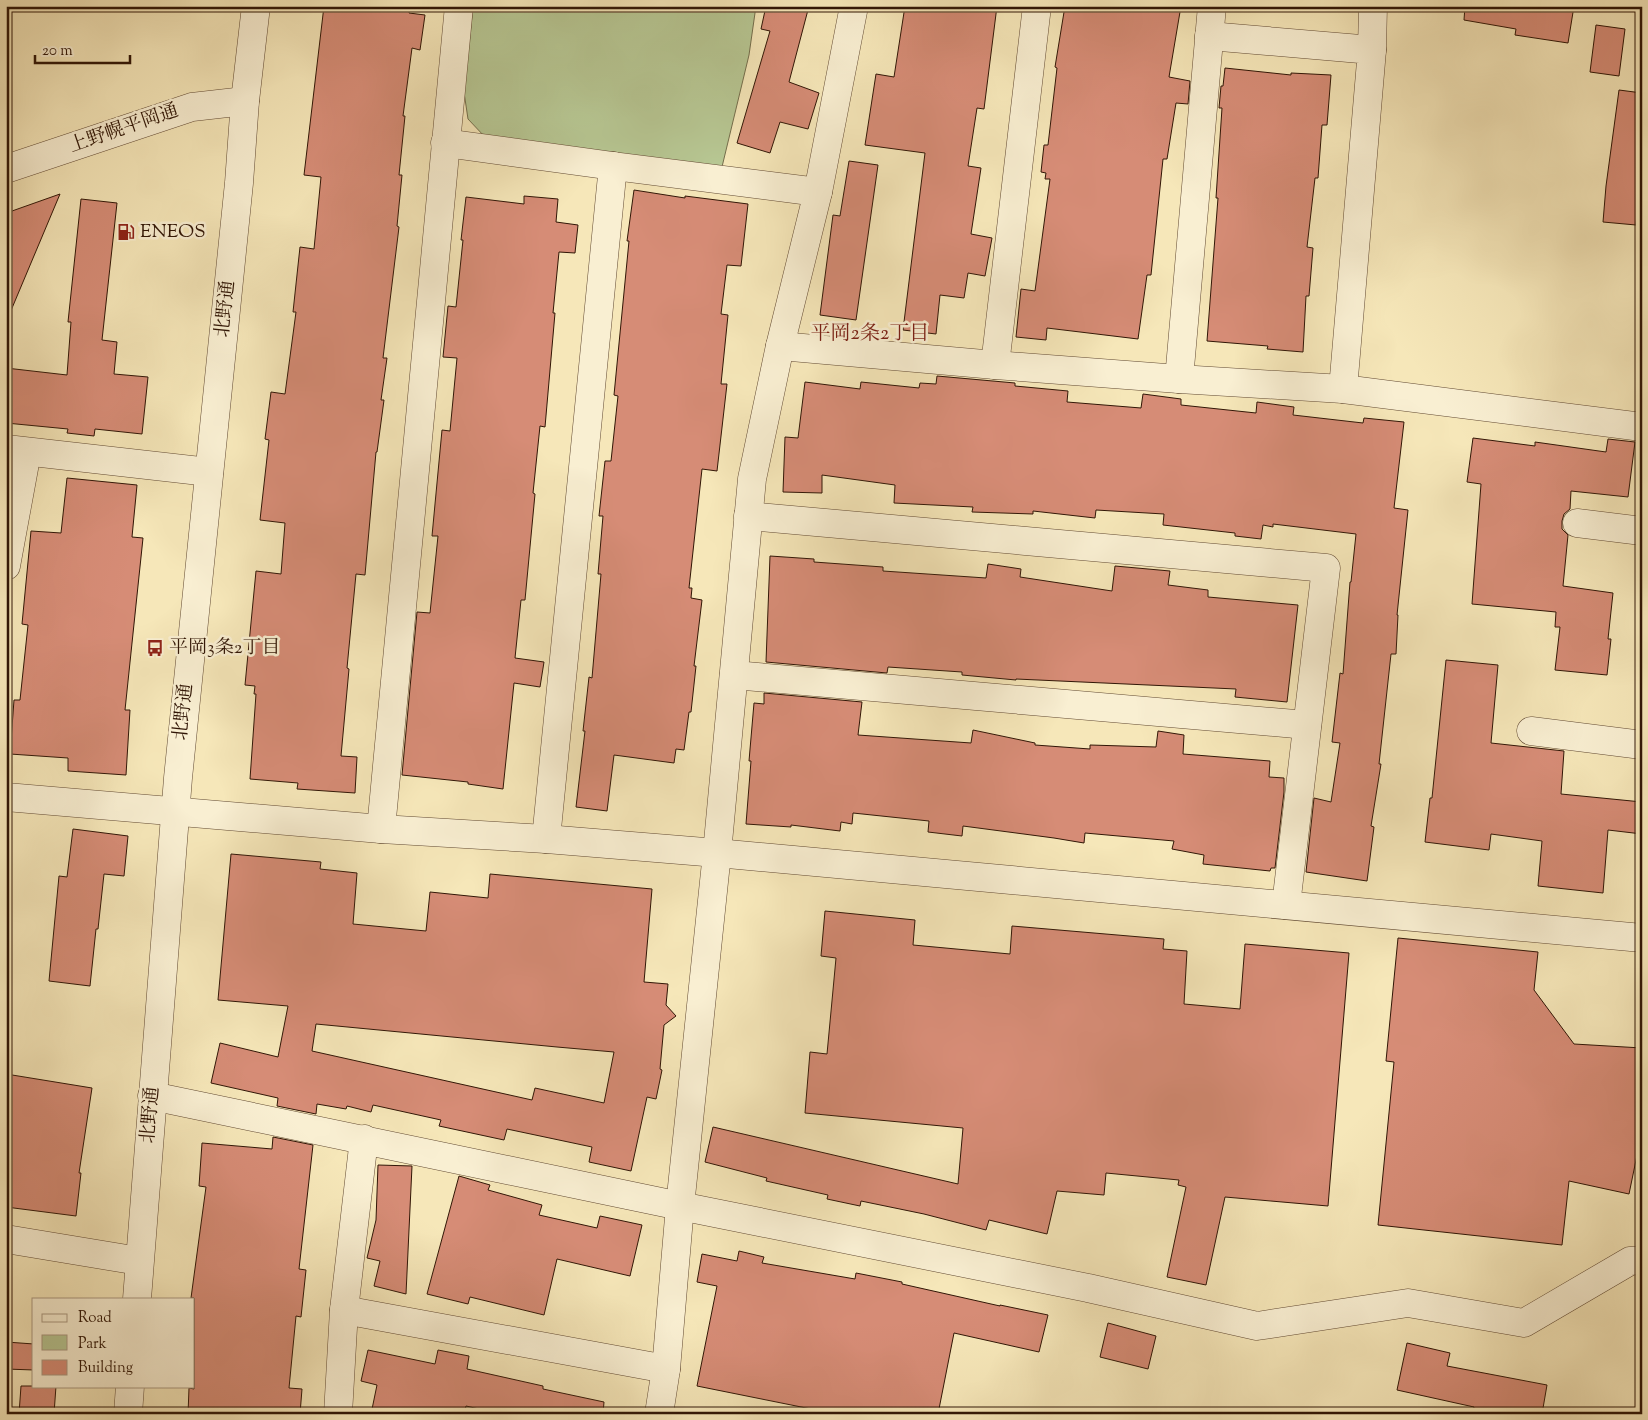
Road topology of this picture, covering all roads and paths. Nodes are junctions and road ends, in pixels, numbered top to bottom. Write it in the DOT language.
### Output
graph roads {
  1 [pos="256,6"];
  2 [pos="459,6"];
  3 [pos="854,6"];
  4 [pos="1038,6"];
  5 [pos="1212,6"];
  6 [pos="1373,6"];
  7 [pos="1209,36"];
  8 [pos="1372,50"];
  9 [pos="245,101"];
  10 [pos="445,143"];
  11 [pos="613,166"];
  12 [pos="6,169"];
  13 [pos="818,192"];
  14 [pos="780,346"];
  15 [pos="995,365"];
  16 [pos="1178,379"];
  17 [pos="1343,389"];
  18 [pos="1642,427"];
  19 [pos="17,450"];
  20 [pos="209,472"];
  21 [pos="748,516"];
  22 [pos="1578,523"];
  23 [pos="1642,531"];
  24 [pos="6,566"];
  25 [pos="734,675"];
  26 [pos="1307,725"];
  27 [pos="1531,731"];
  28 [pos="1642,745"];
  29 [pos="6,797"];
  30 [pos="175,812"];
  31 [pos="381,829"];
  32 [pos="546,839"];
  33 [pos="717,853"];
  34 [pos="1286,905"];
  35 [pos="1642,938"];
  36 [pos="152,1096"];
  37 [pos="364,1139"];
  38 [pos="680,1206"];
  39 [pos="6,1239"];
  40 [pos="1642,1260"];
  41 [pos="139,1261"];
  42 [pos="136,1298"];
  43 [pos="344,1310"];
  44 [pos="666,1369"];
  45 [pos="130,1388"];
  46 [pos="128,1414"];
  47 [pos="338,1414"];
  48 [pos="660,1414"];
  1 -- 9 [label="street, 北野通"];
  2 -- 10 [label="street"];
  3 -- 13 [label="street"];
  4 -- 15 [label="street"];
  5 -- 7 [label="street"];
  6 -- 8 [label="street"];
  7 -- 8 [label="street"];
  7 -- 16 [label="street"];
  8 -- 17 [label="street"];
  9 -- 12 [label="street, 上野幌平岡通"];
  9 -- 20 [label="street, 北野通"];
  10 -- 11 [label="street"];
  10 -- 31 [label="street"];
  11 -- 13 [label="street"];
  11 -- 32 [label="street"];
  13 -- 14 [label="street"];
  14 -- 15 [label="street"];
  14 -- 21 [label="street"];
  15 -- 16 [label="street"];
  16 -- 17 [label="street"];
  17 -- 18 [label="street"];
  19 -- 20 [label="street"];
  19 -- 24 [label="street"];
  20 -- 30 [label="street, 北野通"];
  21 -- 25 [label="street"];
  21 -- 26 [label="street"];
  22 -- 23 [label="street"];
  25 -- 26 [label="street"];
  25 -- 33 [label="street"];
  26 -- 34 [label="street"];
  27 -- 28 [label="street"];
  29 -- 30 [label="street"];
  30 -- 31 [label="street"];
  30 -- 36 [label="street, 北野通"];
  31 -- 32 [label="street"];
  32 -- 33 [label="street"];
  33 -- 34 [label="street"];
  33 -- 38 [label="street"];
  34 -- 35 [label="street"];
  36 -- 37 [label="street"];
  36 -- 41 [label="street, 北野通"];
  37 -- 38 [label="street"];
  37 -- 43 [label="street"];
  38 -- 40 [label="street"];
  38 -- 44 [label="street"];
  39 -- 41 [label="street"];
  41 -- 42 [label="street, 北野通"];
  43 -- 44 [label="street"];
  43 -- 47 [label="street"];
  44 -- 48 [label="street"];
  45 -- 46 [label="street"];
}
